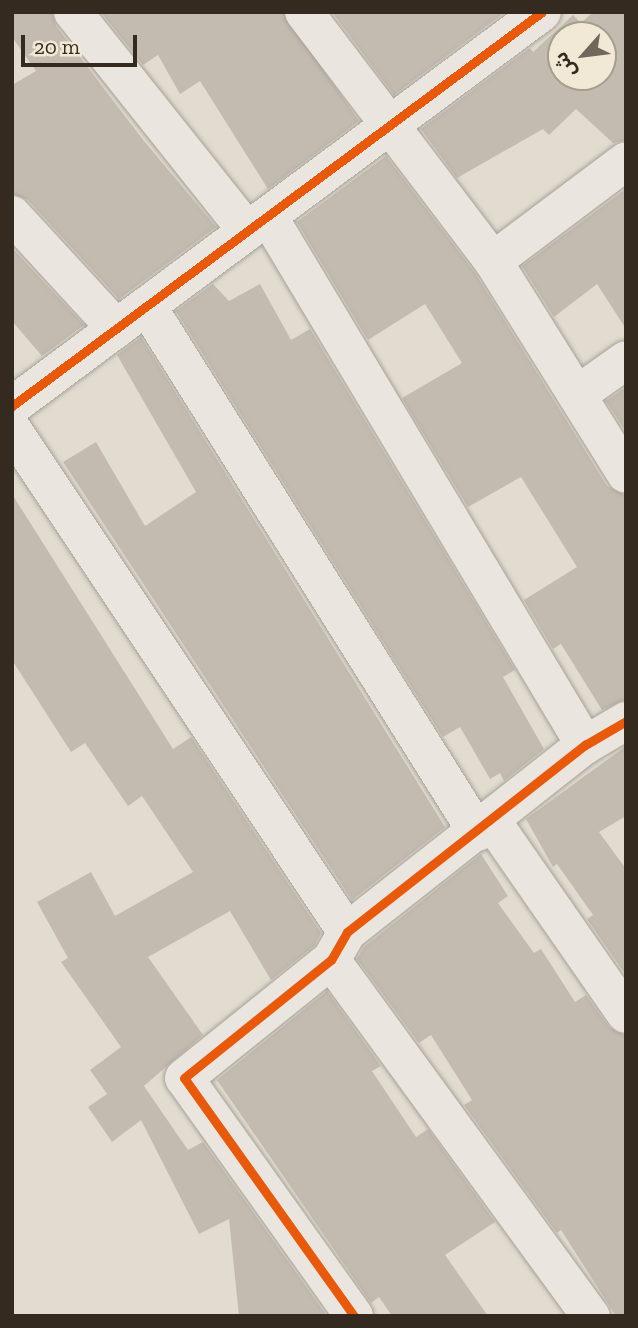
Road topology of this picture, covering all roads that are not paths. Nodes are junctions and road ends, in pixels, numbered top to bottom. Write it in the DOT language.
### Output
graph roads {
  1 [pos="72,12"];
  2 [pos="304,12"];
  3 [pos="524,18"];
  4 [pos="391,125"];
  5 [pos="626,161"];
  6 [pos="12,215"];
  7 [pos="257,224"];
  8 [pos="493,261"];
  9 [pos="147,306"];
  10 [pos="116,328"];
  11 [pos="626,360"];
  12 [pos="577,395"];
  13 [pos="12,406"];
  14 [pos="12,429"];
  15 [pos="626,474"];
  16 [pos="626,721"];
  17 [pos="585,745"];
  18 [pos="484,826"];
  19 [pos="339,946"];
  20 [pos="626,1014"];
  21 [pos="354,1316"];
  22 [pos="591,1316"];
  1 -- 7 [label="street"];
  2 -- 4 [label="street"];
  3 -- 4 [label="street"];
  4 -- 7 [label="street"];
  4 -- 8 [label="street"];
  5 -- 8 [label="street"];
  6 -- 10 [label="street"];
  7 -- 9 [label="street"];
  7 -- 17 [label="street"];
  8 -- 12 [label="street"];
  9 -- 10 [label="street"];
  9 -- 18 [label="street"];
  10 -- 13 [label="street"];
  11 -- 12 [label="street"];
  12 -- 15 [label="street"];
  14 -- 19 [label="street"];
  16 -- 17 [label="street"];
  17 -- 18 [label="street"];
  18 -- 19 [label="street"];
  18 -- 20 [label="street"];
  19 -- 21 [label="street"];
  19 -- 22 [label="street"];
}
